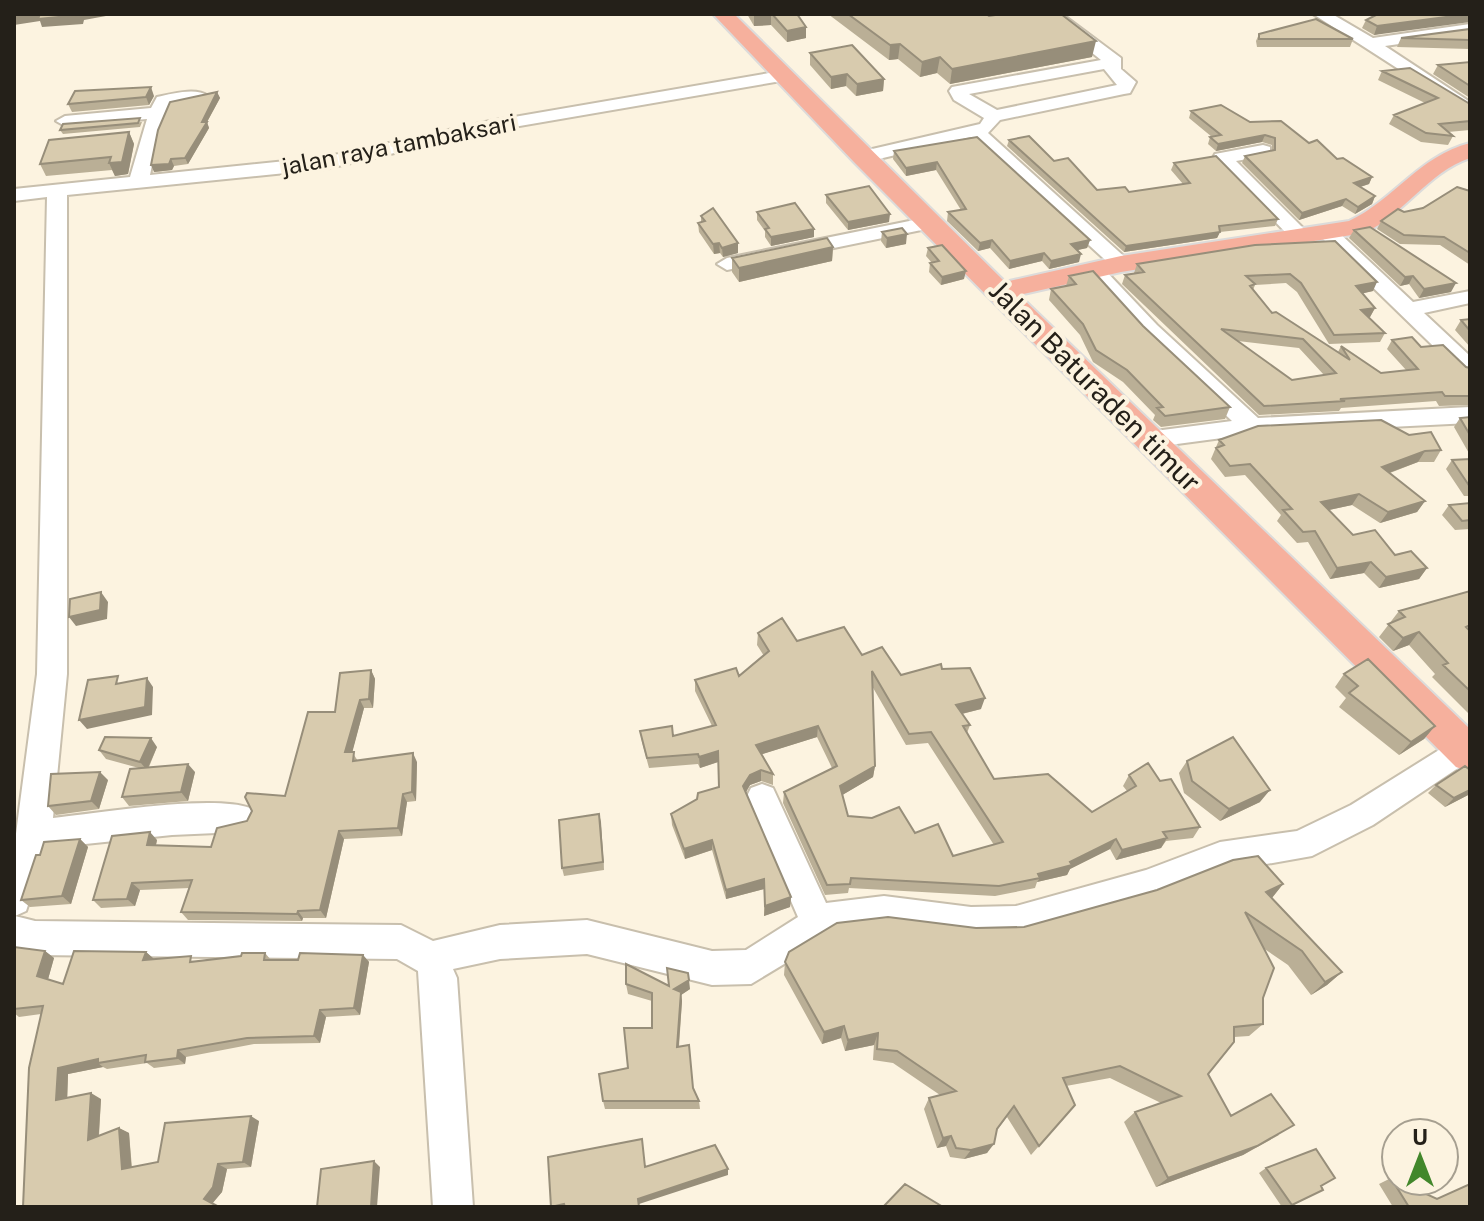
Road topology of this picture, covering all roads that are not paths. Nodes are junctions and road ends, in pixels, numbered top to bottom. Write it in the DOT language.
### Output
graph roads {
  1 [pos="723,14"];
  2 [pos="1052,14"];
  3 [pos="1321,14"];
  4 [pos="1470,29"];
  5 [pos="1370,43"];
  6 [pos="1115,62"];
  7 [pos="781,76"];
  8 [pos="1021,78"];
  9 [pos="199,96"];
  10 [pos="1055,104"];
  11 [pos="1467,105"];
  12 [pos="158,113"];
  13 [pos="994,116"];
  14 [pos="65,121"];
  15 [pos="975,131"];
  16 [pos="1470,150"];
  17 [pos="1263,151"];
  18 [pos="862,157"];
  19 [pos="139,182"];
  20 [pos="57,192"];
  21 [pos="1291,192"];
  22 [pos="14,195"];
  23 [pos="1264,198"];
  24 [pos="929,223"];
  25 [pos="1328,233"];
  26 [pos="1301,237"];
  27 [pos="727,264"];
  28 [pos="1121,264"];
  29 [pos="1094,270"];
  30 [pos="1001,291"];
  31 [pos="1470,297"];
  32 [pos="1406,310"];
  33 [pos="1470,369"];
  34 [pos="1470,415"];
  35 [pos="1252,426"];
  36 [pos="1147,440"];
  37 [pos="1466,751"];
  38 [pos="762,798"];
  39 [pos="239,818"];
  40 [pos="35,835"];
  41 [pos="14,900"];
  42 [pos="818,924"];
  43 [pos="14,932"];
  44 [pos="431,959"];
  45 [pos="453,1207"];
  1 -- 7 [label="main road, Jalan Baturaden timur"];
  2 -- 6 [label="street"];
  3 -- 5 [label="street"];
  4 -- 5 [label="street"];
  5 -- 11 [label="street"];
  6 -- 8 [label="street"];
  6 -- 10 [label="street"];
  7 -- 18 [label="main road, Jalan Baturaden timur"];
  7 -- 19 [label="street, jalan raya tambaksari"];
  8 -- 10 [label="street"];
  8 -- 13 [label="street"];
  9 -- 12 [label="street"];
  10 -- 13 [label="street"];
  12 -- 14 [label="street"];
  12 -- 19 [label="street"];
  13 -- 15 [label="street"];
  15 -- 18 [label="street"];
  15 -- 28 [label="street"];
  16 -- 25 [label="main road"];
  17 -- 23 [label="street"];
  18 -- 24 [label="main road, Jalan Baturaden timur"];
  19 -- 20 [label="street, jalan raya tambaksari"];
  20 -- 22 [label="street, jalan raya tambaksari"];
  20 -- 40 [label="street"];
  21 -- 23 [label="street"];
  23 -- 26 [label="street"];
  24 -- 27 [label="street"];
  24 -- 30 [label="main road, Jalan Baturaden timur"];
  25 -- 26 [label="main road"];
  25 -- 32 [label="street"];
  26 -- 28 [label="main road"];
  28 -- 29 [label="main road"];
  29 -- 30 [label="main road"];
  29 -- 35 [label="street"];
  30 -- 36 [label="main road, Jalan Baturaden timur"];
  31 -- 32 [label="street"];
  32 -- 33 [label="street"];
  34 -- 35 [label="street"];
  35 -- 36 [label="street"];
  36 -- 37 [label="main road, Jalan Baturaden timur"];
  37 -- 42 [label="street"];
  38 -- 42 [label="street"];
  39 -- 40 [label="street"];
  40 -- 41 [label="street"];
  42 -- 44 [label="street"];
  43 -- 44 [label="street"];
  44 -- 45 [label="street"];
}
